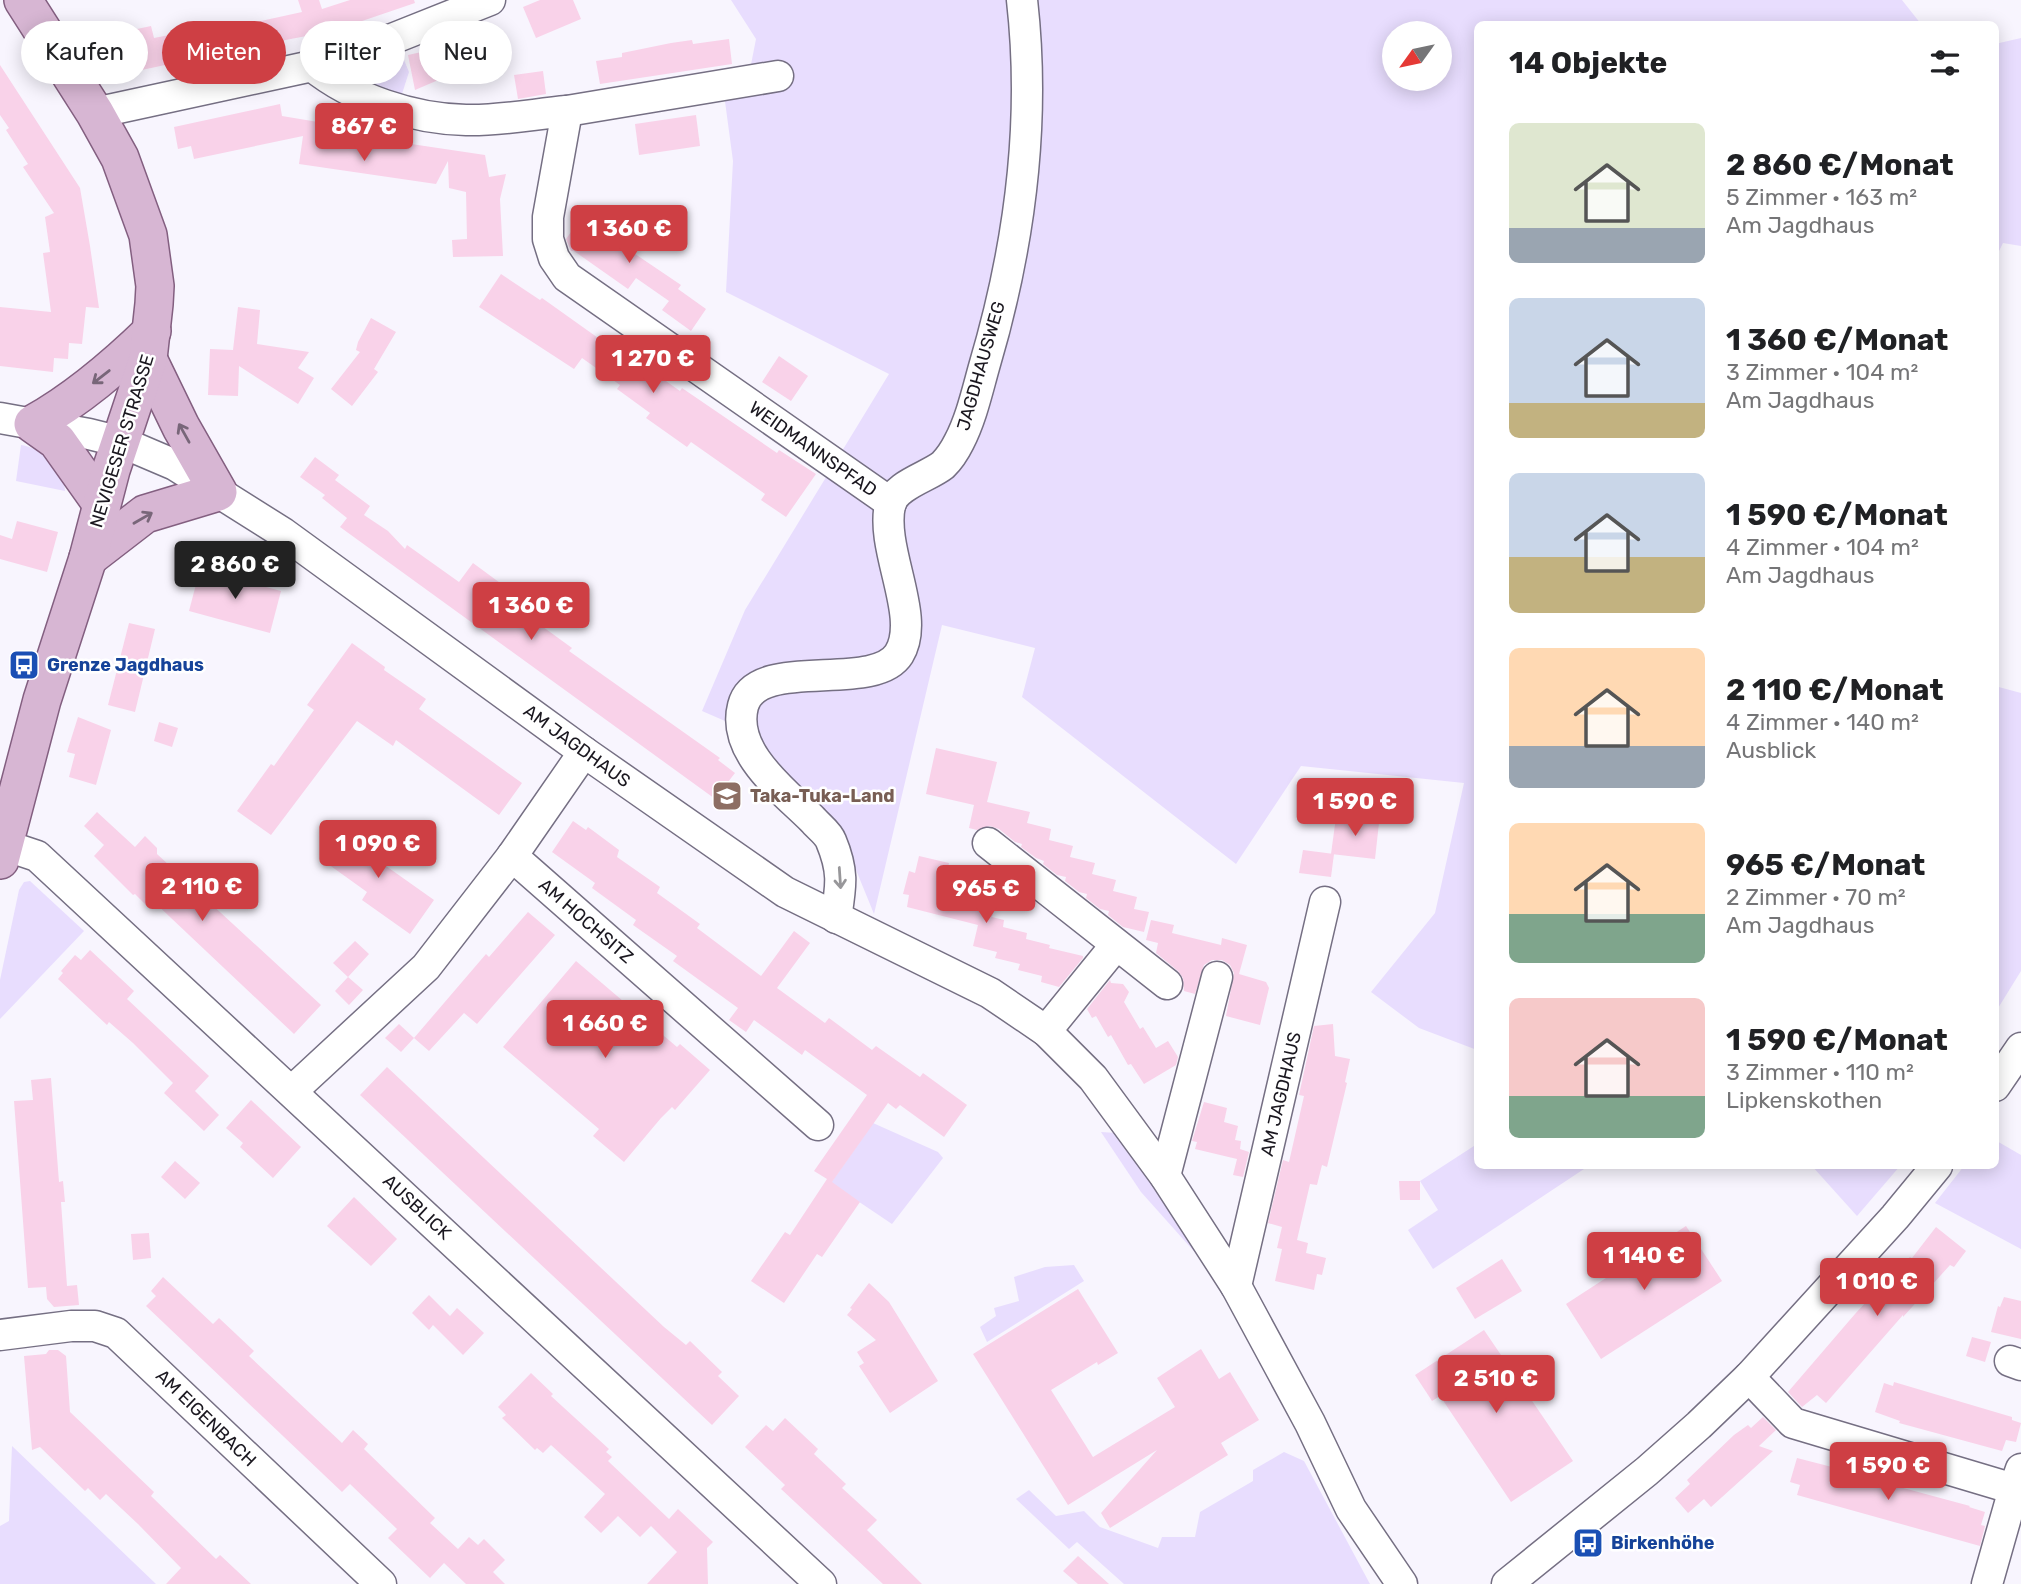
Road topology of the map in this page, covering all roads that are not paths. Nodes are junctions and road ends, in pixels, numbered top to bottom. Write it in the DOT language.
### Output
graph roads {
  1 [pos="23,0"];
  2 [pos="491,0"];
  3 [pos="1022,0"];
  4 [pos="405,34"];
  5 [pos="300,68"];
  6 [pos="778,76"];
  7 [pos="338,84"];
  8 [pos="567,111"];
  9 [pos="95,113"];
  10 [pos="150,345"];
  11 [pos="17,421"];
  12 [pos="121,442"];
  13 [pos="218,492"];
  14 [pos="101,503"];
  15 [pos="891,503"];
  16 [pos="88,558"];
  17 [pos="584,752"];
  18 [pos="988,844"];
  19 [pos="2,853"];
  20 [pos="512,856"];
  21 [pos="1325,902"];
  22 [pos="836,918"];
  23 [pos="1116,945"];
  24 [pos="1217,976"];
  25 [pos="1167,984"];
  26 [pos="1046,1031"];
  27 [pos="2021,1048"];
  28 [pos="1999,1080"];
  29 [pos="292,1091"];
  30 [pos="818,1125"];
  31 [pos="1935,1169"];
  32 [pos="1166,1177"];
  33 [pos="1236,1286"];
  34 [pos="0,1335"];
  35 [pos="1749,1377"];
  36 [pos="2018,1479"];
  37 [pos="381,1584"];
  38 [pos="821,1584"];
  39 [pos="1402,1584"];
  40 [pos="1507,1584"];
  41 [pos="1987,1584"];
  1 -- 9 [label="main road, NEVIGESER STRASSE"];
  2 -- 4 [label="street"];
  3 -- 15 [label="street, JAGDHAUSWEG"];
  5 -- 9 [label="street"];
  6 -- 8 [label="street"];
  7 -- 8 [label="street"];
  8 -- 15 [label="street, WEIDMANNSPFAD"];
  9 -- 10 [label="main road, NEVIGESER STRASSE"];
  10 -- 11 [label="main road, one-way"];
  10 -- 12 [label="main road, NEVIGESER STRASSE"];
  13 -- 10 [label="main road, one-way"];
  11 -- 12 [label="street, AM JAGDHAUS"];
  11 -- 14 [label="main road"];
  12 -- 13 [label="street, AM JAGDHAUS"];
  12 -- 14 [label="main road, NEVIGESER STRASSE"];
  16 -- 13 [label="main road, one-way"];
  13 -- 17 [label="street, AM JAGDHAUS"];
  14 -- 16 [label="main road, NEVIGESER STRASSE"];
  15 -- 22 [label="street, one-way"];
  16 -- 19 [label="main road, NEVIGESER STRASSE"];
  17 -- 20 [label="street"];
  17 -- 22 [label="street, AM JAGDHAUS"];
  18 -- 23 [label="street"];
  19 -- 29 [label="street, AUSBLICK"];
  20 -- 29 [label="street"];
  20 -- 30 [label="street, AM HOCHSITZ"];
  21 -- 33 [label="street, AM JAGDHAUS"];
  22 -- 26 [label="street, AM JAGDHAUS"];
  23 -- 25 [label="street"];
  23 -- 26 [label="street"];
  24 -- 32 [label="street"];
  26 -- 32 [label="street, AM JAGDHAUS"];
  27 -- 28 [label="street"];
  29 -- 38 [label="street, AUSBLICK"];
  31 -- 35 [label="street"];
  32 -- 33 [label="street, AM JAGDHAUS"];
  33 -- 39 [label="street, AM JAGDHAUS"];
  34 -- 37 [label="street, AM EIGENBACH"];
  35 -- 36 [label="street"];
  35 -- 40 [label="street"];
  36 -- 41 [label="street"];
}
